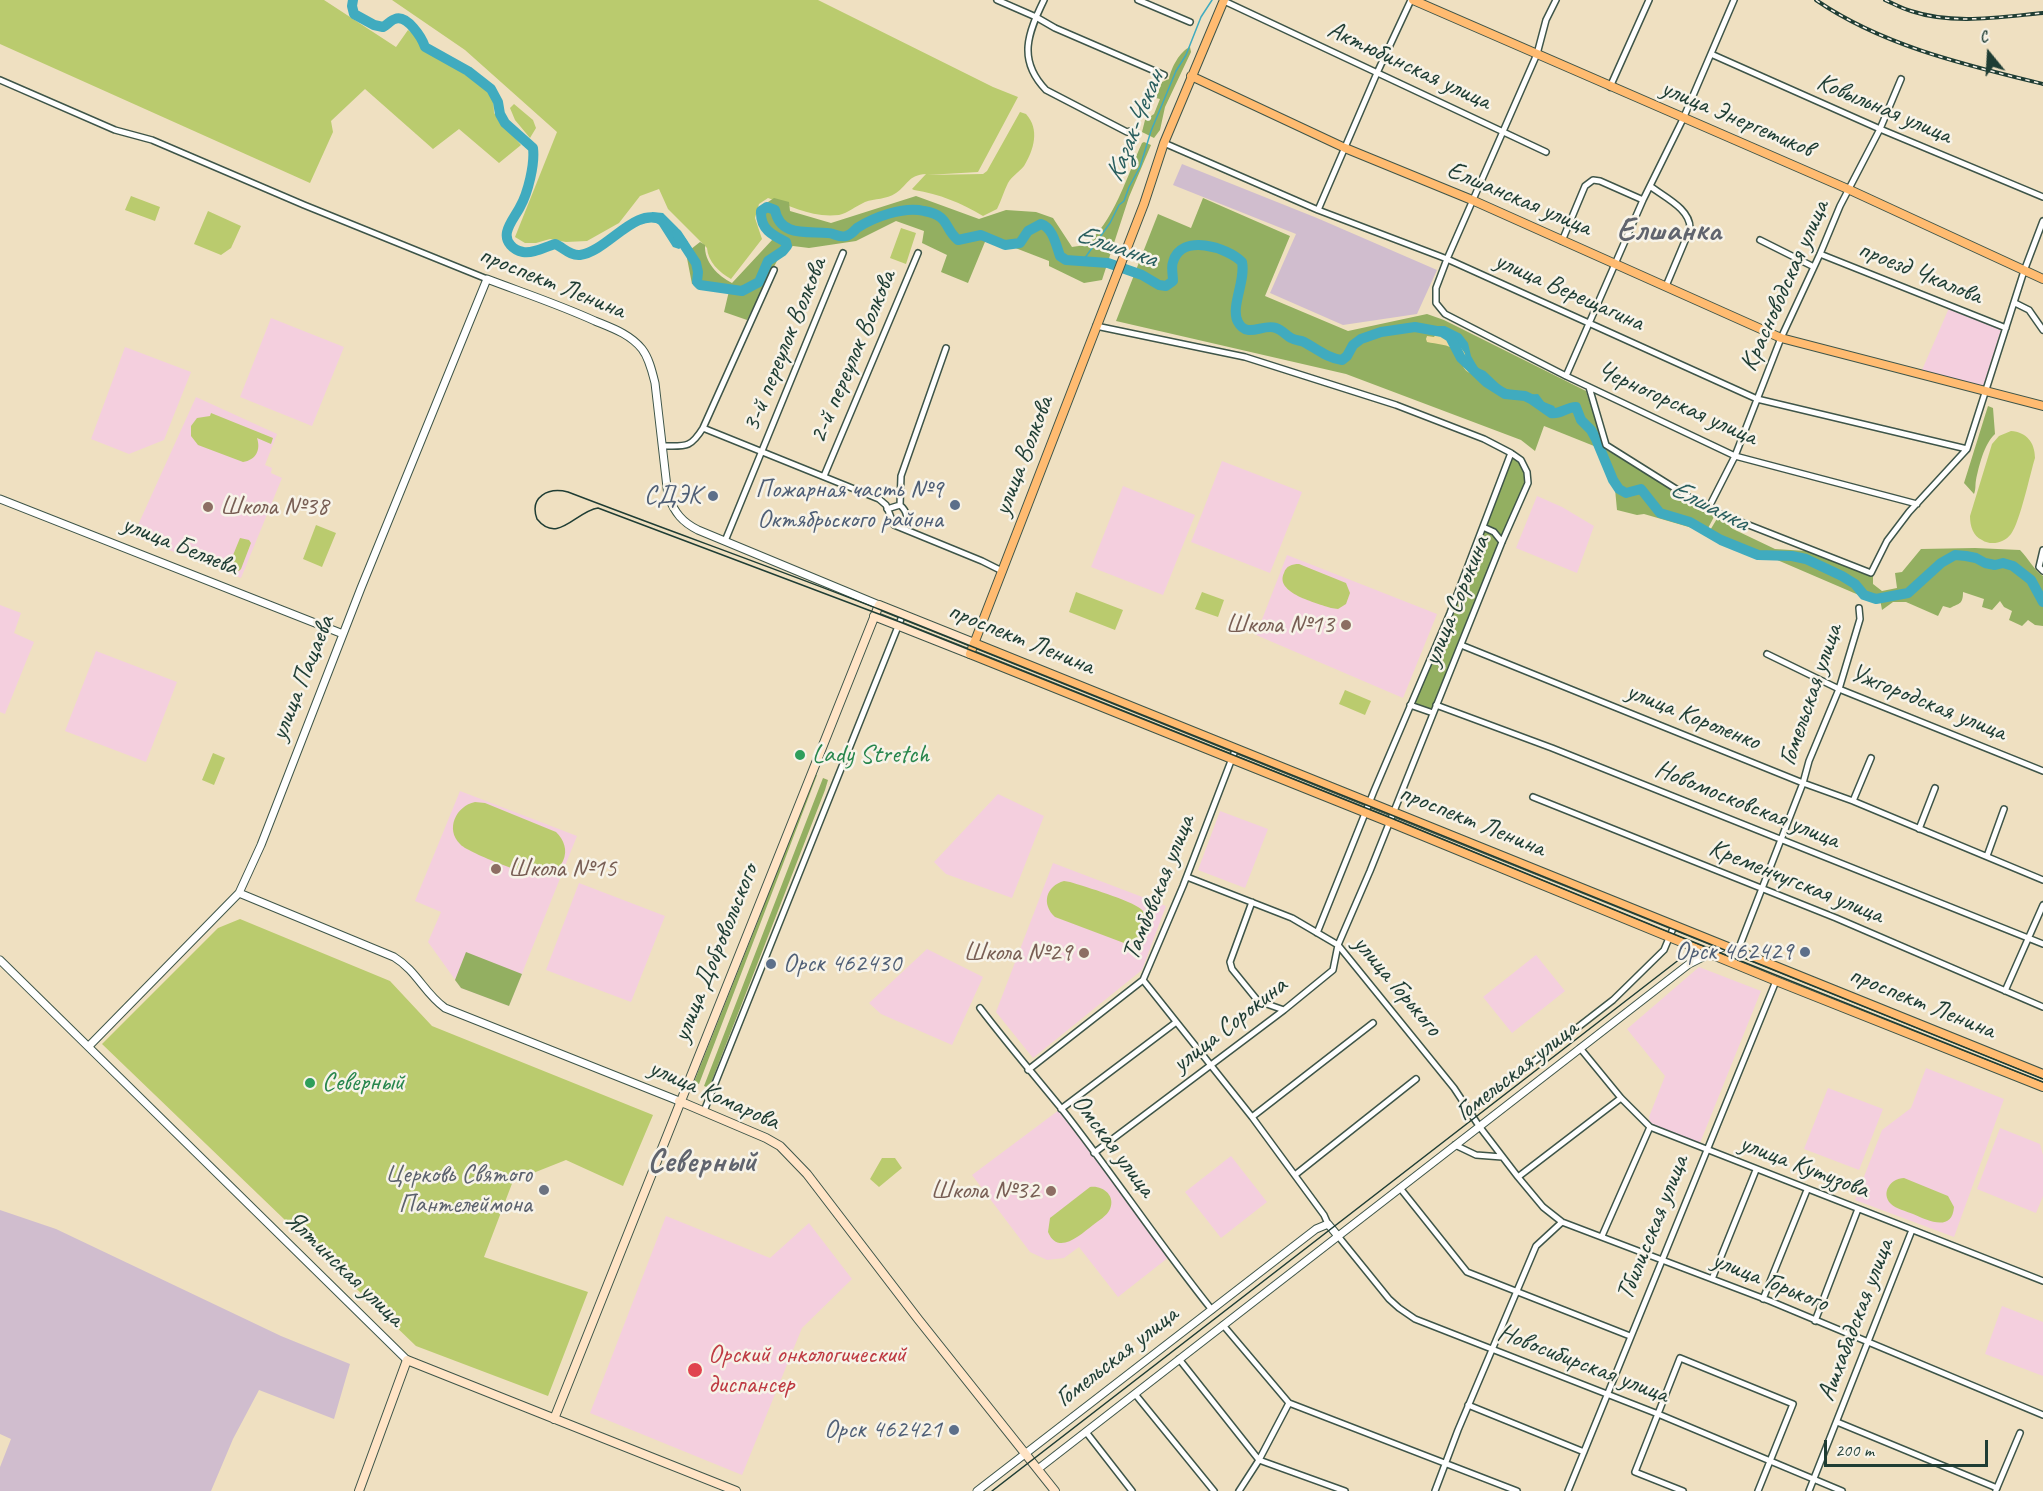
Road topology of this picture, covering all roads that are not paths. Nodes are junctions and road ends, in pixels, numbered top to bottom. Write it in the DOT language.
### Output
graph roads {
  1 [pos="997,0"];
  2 [pos="1044,0"];
  3 [pos="1138,0"];
  4 [pos="1415,0"];
  5 [pos="1556,0"];
  6 [pos="1649,0"];
  7 [pos="1734,0"];
  8 [pos="1224,1"];
  9 [pos="1036,17"];
  10 [pos="1190,22"];
  11 [pos="1537,54"];
  12 [pos="1711,54"];
  13 [pos="1377,73"];
  14 [pos="1164,75"];
  15 [pos="1191,76"];
  16 [pos="1900,79"];
  17 [pos="0,80"];
  18 [pos="1610,87"];
  19 [pos="1683,119"];
  20 [pos="1880,129"];
  21 [pos="1135,130"];
  22 [pos="1503,131"];
  23 [pos="1164,143"];
  24 [pos="1346,148"];
  25 [pos="1546,152"];
  26 [pos="1650,186"];
  27 [pos="1850,190"];
  28 [pos="2043,197"];
  29 [pos="1472,200"];
  30 [pos="1643,200"];
  31 [pos="1318,210"];
  32 [pos="2043,221"];
  33 [pos="1760,240"];
  34 [pos="1562,241"];
  35 [pos="843,253"];
  36 [pos="918,253"];
  37 [pos="1820,254"];
  38 [pos="1447,259"];
  39 [pos="1614,263"];
  40 [pos="1814,267"];
  41 [pos="774,270"];
  42 [pos="2024,271"];
  43 [pos="488,279"];
  44 [pos="2043,279"];
  45 [pos="1666,286"];
  46 [pos="2015,303"];
  47 [pos="1588,321"];
  48 [pos="1096,326"];
  49 [pos="2006,328"];
  50 [pos="2043,330"];
  51 [pos="1781,338"];
  52 [pos="946,348"];
  53 [pos="1566,376"];
  54 [pos="1589,387"];
  55 [pos="1986,392"];
  56 [pos="1757,399"];
  57 [pos="2043,406"];
  58 [pos="703,428"];
  59 [pos="662,446"];
  60 [pos="1966,449"];
  61 [pos="762,452"];
  62 [pos="1510,453"];
  63 [pos="1735,456"];
  64 [pos="824,476"];
  65 [pos="0,499"];
  66 [pos="1917,504"];
  67 [pos="900,505"];
  68 [pos="887,509"];
  69 [pos="1708,509"];
  70 [pos="1483,527"];
  71 [pos="904,529"];
  72 [pos="725,541"];
  73 [pos="1502,542"];
  74 [pos="2043,550"];
  75 [pos="2043,571"];
  76 [pos="1002,572"];
  77 [pos="879,604"];
  78 [pos="1859,608"];
  79 [pos="903,614"];
  80 [pos="874,616"];
  81 [pos="898,625"];
  82 [pos="343,634"];
  83 [pos="974,643"];
  84 [pos="1461,645"];
  85 [pos="970,654"];
  86 [pos="1767,654"];
  87 [pos="1037,668"];
  88 [pos="1032,679"];
  89 [pos="1839,689"];
  90 [pos="1096,692"];
  91 [pos="1092,703"];
  92 [pos="1410,705"];
  93 [pos="1436,705"];
  94 [pos="1433,713"];
  95 [pos="1200,733"];
  96 [pos="1195,745"];
  97 [pos="1236,748"];
  98 [pos="1871,758"];
  99 [pos="1232,760"];
  100 [pos="1287,768"];
  101 [pos="2043,771"];
  102 [pos="1281,779"];
  103 [pos="1803,783"];
  104 [pos="1935,788"];
  105 [pos="1533,797"];
  106 [pos="1370,801"];
  107 [pos="1853,801"];
  108 [pos="2004,809"];
  109 [pos="1393,811"];
  110 [pos="1366,812"];
  111 [pos="1389,822"];
  112 [pos="1919,829"];
  113 [pos="1781,839"];
  114 [pos="1987,856"];
  115 [pos="1508,859"];
  116 [pos="1504,869"];
  117 [pos="1187,877"];
  118 [pos="2043,880"];
  119 [pos="1762,890"];
  120 [pos="239,893"];
  121 [pos="1252,902"];
  122 [pos="2043,905"];
  123 [pos="1674,926"];
  124 [pos="1317,933"];
  125 [pos="1670,937"];
  126 [pos="2028,938"];
  127 [pos="2043,944"];
  128 [pos="1338,945"];
  129 [pos="1725,946"];
  130 [pos="1737,951"];
  131 [pos="1708,953"];
  132 [pos="0,960"];
  133 [pos="1733,963"];
  134 [pos="1143,980"];
  135 [pos="1776,981"];
  136 [pos="1835,990"];
  137 [pos="2005,991"];
  138 [pos="1830,1002"];
  139 [pos="2043,1007"];
  140 [pos="980,1008"];
  141 [pos="1284,1010"];
  142 [pos="1175,1023"];
  143 [pos="1373,1023"];
  144 [pos="1940,1032"];
  145 [pos="1935,1044"];
  146 [pos="89,1046"];
  147 [pos="1580,1048"];
  148 [pos="2009,1060"];
  149 [pos="1209,1065"];
  150 [pos="1028,1070"];
  151 [pos="2005,1072"];
  152 [pos="2040,1072"];
  153 [pos="1416,1079"];
  154 [pos="2033,1083"];
  155 [pos="2043,1087"];
  156 [pos="1621,1098"];
  157 [pos="679,1101"];
  158 [pos="1061,1109"];
  159 [pos="704,1111"];
  160 [pos="1470,1113"];
  161 [pos="1252,1117"];
  162 [pos="1479,1126"];
  163 [pos="1650,1128"];
  164 [pos="1455,1145"];
  165 [pos="1706,1149"];
  166 [pos="1094,1153"];
  167 [pos="1502,1157"];
  168 [pos="1756,1170"];
  169 [pos="1295,1175"];
  170 [pos="1518,1177"];
  171 [pos="1400,1188"];
  172 [pos="1807,1190"];
  173 [pos="1858,1209"];
  174 [pos="1562,1222"];
  175 [pos="1328,1224"];
  176 [pos="1912,1230"];
  177 [pos="1338,1236"];
  178 [pos="1602,1236"];
  179 [pos="1662,1260"];
  180 [pos="1712,1279"];
  181 [pos="2043,1281"];
  182 [pos="1517,1293"];
  183 [pos="1763,1299"];
  184 [pos="1212,1310"];
  185 [pos="1815,1321"];
  186 [pos="1223,1325"];
  187 [pos="1630,1336"];
  188 [pos="1867,1343"];
  189 [pos="1491,1349"];
  190 [pos="1179,1359"];
  191 [pos="407,1360"];
  192 [pos="1135,1394"];
  193 [pos="1607,1394"];
  194 [pos="1289,1403"];
  195 [pos="1468,1406"];
  196 [pos="1659,1414"];
  197 [pos="2043,1415"];
  198 [pos="554,1419"];
  199 [pos="1837,1422"];
  200 [pos="1086,1432"];
  201 [pos="2020,1433"];
  202 [pos="1584,1452"];
  203 [pos="1026,1454"];
  204 [pos="1260,1460"];
  205 [pos="1770,1461"];
  206 [pos="1445,1463"];
  207 [pos="1038,1469"];
  208 [pos="1814,1478"];
  209 [pos="1996,1490"];
  210 [pos="358,1491"];
  211 [pos="736,1491"];
  212 [pos="977,1491"];
  213 [pos="1055,1491"];
  214 [pos="1132,1491"];
  215 [pos="1214,1491"];
  216 [pos="1239,1491"];
  217 [pos="1345,1491"];
  218 [pos="1435,1491"];
  219 [pos="1517,1491"];
  220 [pos="1568,1491"];
  221 [pos="1683,1491"];
  222 [pos="1758,1491"];
  223 [pos="1809,1491"];
  224 [pos="1842,1491"];
  1 -- 9 [label="street"];
  2 -- 9 [label="street"];
  3 -- 10 [label="street"];
  4 -- 11 [label="main road, улица Энергетиков"];
  4 -- 13 [label="street"];
  5 -- 11 [label="street"];
  6 -- 18 [label="street"];
  7 -- 12 [label="street"];
  8 -- 13 [label="street, Актюбинская улица"];
  8 -- 15 [label="main road, улица Волкова"];
  9 -- 14 [label="street"];
  9 -- 21 [label="street"];
  11 -- 18 [label="main road, улица Энергетиков"];
  11 -- 22 [label="street"];
  12 -- 19 [label="street"];
  12 -- 20 [label="street, Ковыльная улица"];
  13 -- 22 [label="street, Актюбинская улица"];
  13 -- 24 [label="street"];
  15 -- 23 [label="main road, улица Волкова"];
  15 -- 24 [label="main road, Елшанская улица"];
  16 -- 20 [label="street, Красноводская улица"];
  17 -- 43 [label="street, проспект Ленина"];
  18 -- 19 [label="main road, улица Энергетиков"];
  19 -- 26 [label="street"];
  19 -- 27 [label="main road, улица Энергетиков"];
  20 -- 27 [label="street, Красноводская улица"];
  20 -- 28 [label="street, Ковыльная улица"];
  22 -- 25 [label="street, Актюбинская улица"];
  22 -- 29 [label="street"];
  23 -- 31 [label="street, улица Верещагина"];
  23 -- 48 [label="main road, улица Волкова"];
  24 -- 29 [label="main road, Елшанская улица"];
  24 -- 31 [label="street"];
  26 -- 30 [label="street"];
  26 -- 45 [label="street"];
  27 -- 37 [label="street, Красноводская улица"];
  27 -- 42 [label="main road, улица Энергетиков"];
  29 -- 34 [label="main road, Елшанская улица"];
  29 -- 38 [label="street"];
  30 -- 34 [label="street"];
  30 -- 39 [label="street"];
  31 -- 38 [label="street, улица Верещагина"];
  32 -- 42 [label="street"];
  33 -- 40 [label="street"];
  34 -- 39 [label="main road, Елшанская улица"];
  35 -- 61 [label="street, 3-й переулок Волкова"];
  36 -- 64 [label="street, 2-й переулок Волкова"];
  37 -- 40 [label="street, Красноводская улица"];
  37 -- 49 [label="street, проезд Чкалова"];
  38 -- 47 [label="street, улица Верещагина"];
  38 -- 53 [label="street, Черногорская улица"];
  39 -- 45 [label="main road, Елшанская улица"];
  39 -- 47 [label="street"];
  40 -- 51 [label="street, Красноводская улица"];
  41 -- 58 [label="street"];
  42 -- 44 [label="main road, улица Энергетиков"];
  42 -- 46 [label="street"];
  43 -- 59 [label="street, проспект Ленина"];
  43 -- 82 [label="street, улица Пацаева"];
  45 -- 51 [label="main road, Елшанская улица"];
  46 -- 49 [label="street"];
  46 -- 50 [label="street"];
  47 -- 53 [label="street"];
  47 -- 56 [label="street, улица Верещагина"];
  48 -- 62 [label="street"];
  48 -- 76 [label="main road, улица Волкова"];
  49 -- 55 [label="street"];
  51 -- 55 [label="main road, Елшанская улица"];
  51 -- 56 [label="street, Красноводская улица"];
  52 -- 67 [label="street"];
  53 -- 54 [label="street, Черногорская улица"];
  54 -- 63 [label="street, Черногорская улица"];
  54 -- 69 [label="street"];
  55 -- 57 [label="main road, Елшанская улица"];
  55 -- 60 [label="street"];
  56 -- 60 [label="street, улица Верещагина"];
  56 -- 63 [label="street, Красноводская улица"];
  58 -- 59 [label="street"];
  58 -- 61 [label="street"];
  59 -- 72 [label="street, проспект Ленина"];
  60 -- 66 [label="street"];
  61 -- 64 [label="street"];
  61 -- 72 [label="street, 3-й переулок Волкова"];
  62 -- 70 [label="street, улица Сорокина"];
  62 -- 73 [label="street, улица Сорокина"];
  63 -- 66 [label="street, Черногорская улица"];
  63 -- 69 [label="street, Красноводская улица"];
  64 -- 68 [label="street"];
  65 -- 82 [label="street, улица Беляева"];
  66 -- 69 [label="street"];
  67 -- 68 [label="street"];
  67 -- 71 [label="street"];
  68 -- 71 [label="street"];
  70 -- 73 [label="street"];
  70 -- 92 [label="street, улица Сорокина"];
  71 -- 76 [label="street"];
  72 -- 77 [label="street, проспект Ленина"];
  73 -- 84 [label="street, улица Сорокина"];
  74 -- 75 [label="street"];
  76 -- 83 [label="main road, улица Волкова"];
  77 -- 79 [label="main road, проспект Ленина"];
  77 -- 80 [label="main road, улица Добровольского"];
  78 -- 89 [label="street, Гомельская улица"];
  79 -- 81 [label="street, улица Добровольского"];
  79 -- 83 [label="main road, проспект Ленина"];
  80 -- 81 [label="main road, проспект Ленина"];
  80 -- 157 [label="main road, улица Добровольского"];
  81 -- 85 [label="main road, проспект Ленина"];
  81 -- 159 [label="street, улица Добровольского"];
  82 -- 120 [label="street, улица Пацаева"];
  83 -- 85 [label="main road, улица Волкова"];
  83 -- 87 [label="main road, проспект Ленина"];
  84 -- 93 [label="street, улица Сорокина"];
  84 -- 103 [label="street, улица Короленко"];
  85 -- 88 [label="main road, проспект Ленина"];
  86 -- 89 [label="street, Ужгородская улица"];
  87 -- 88 [label="street"];
  87 -- 90 [label="main road, проспект Ленина"];
  88 -- 91 [label="main road, проспект Ленина"];
  89 -- 101 [label="street, Ужгородская улица"];
  89 -- 103 [label="street, Гомельская улица"];
  90 -- 91 [label="street"];
  90 -- 95 [label="main road, проспект Ленина"];
  91 -- 96 [label="main road, проспект Ленина"];
  92 -- 94 [label="street"];
  92 -- 106 [label="street, улица Сорокина"];
  93 -- 94 [label="street, улица Сорокина"];
  93 -- 113 [label="street, Новомосковская улица"];
  94 -- 109 [label="street, улица Сорокина"];
  95 -- 96 [label="street"];
  95 -- 97 [label="main road, проспект Ленина"];
  96 -- 99 [label="main road, проспект Ленина"];
  97 -- 99 [label="street, Тамбовская улица"];
  97 -- 100 [label="main road, проспект Ленина"];
  98 -- 107 [label="street"];
  99 -- 102 [label="main road, проспект Ленина"];
  99 -- 117 [label="street, Тамбовская улица"];
  100 -- 102 [label="street"];
  100 -- 106 [label="main road, проспект Ленина"];
  102 -- 110 [label="main road, проспект Ленина"];
  103 -- 107 [label="street, улица Короленко"];
  103 -- 113 [label="street, Гомельская улица"];
  104 -- 112 [label="street"];
  105 -- 119 [label="street, Кременчугская улица"];
  106 -- 109 [label="main road, проспект Ленина"];
  106 -- 110 [label="street, улица Сорокина"];
  107 -- 112 [label="street, улица Короленко"];
  108 -- 114 [label="street"];
  109 -- 111 [label="street, улица Сорокина"];
  109 -- 115 [label="main road, проспект Ленина"];
  110 -- 111 [label="main road, проспект Ленина"];
  110 -- 124 [label="street, улица Сорокина"];
  111 -- 116 [label="main road, проспект Ленина"];
  111 -- 128 [label="street, улица Сорокина"];
  112 -- 114 [label="street, улица Короленко"];
  113 -- 119 [label="street, Гомельская улица"];
  113 -- 126 [label="street, Новомосковская улица"];
  114 -- 118 [label="street, улица Короленко"];
  115 -- 116 [label="street"];
  115 -- 123 [label="main road, проспект Ленина"];
  116 -- 125 [label="main road, проспект Ленина"];
  117 -- 121 [label="street, улица Горького"];
  117 -- 134 [label="street, Тамбовская улица"];
  119 -- 130 [label="street, Гомельская улица"];
  119 -- 137 [label="street, Кременчугская улица"];
  120 -- 146 [label="street, улица Пацаева"];
  120 -- 157 [label="street, улица Комарова"];
  121 -- 124 [label="street, улица Горького"];
  121 -- 141 [label="street"];
  122 -- 126 [label="street"];
  123 -- 125 [label="street, Гомельская улица"];
  123 -- 129 [label="main road, проспект Ленина"];
  124 -- 128 [label="street, улица Горького"];
  125 -- 131 [label="main road, проспект Ленина"];
  125 -- 160 [label="street, Гомельская улица"];
  126 -- 127 [label="street, Новомосковская улица"];
  126 -- 137 [label="street"];
  128 -- 141 [label="street, улица Сорокина"];
  128 -- 160 [label="street, улица Горького"];
  129 -- 130 [label="main road, проспект Ленина"];
  129 -- 131 [label="street, Гомельская улица"];
  130 -- 133 [label="street, Гомельская улица"];
  130 -- 136 [label="main road, проспект Ленина"];
  131 -- 133 [label="main road, проспект Ленина"];
  131 -- 147 [label="street, Гомельская улица"];
  132 -- 146 [label="street, Ялтинская улица"];
  133 -- 135 [label="main road, проспект Ленина"];
  134 -- 142 [label="street"];
  134 -- 150 [label="street, Тамбовская улица"];
  135 -- 138 [label="main road, проспект Ленина"];
  135 -- 165 [label="street, Тбилисская улица"];
  136 -- 138 [label="street"];
  136 -- 144 [label="main road, проспект Ленина"];
  137 -- 139 [label="street, Кременчугская улица"];
  138 -- 145 [label="main road, проспект Ленина"];
  140 -- 150 [label="street, Омская улица"];
  141 -- 149 [label="street, улица Сорокина"];
  142 -- 149 [label="street"];
  142 -- 158 [label="street"];
  143 -- 161 [label="street"];
  144 -- 145 [label="street"];
  144 -- 148 [label="main road, проспект Ленина"];
  145 -- 151 [label="main road, проспект Ленина"];
  146 -- 191 [label="street, Ялтинская улица"];
  147 -- 156 [label="street, улица Кутузова"];
  147 -- 162 [label="street, Гомельская улица"];
  148 -- 151 [label="street"];
  148 -- 152 [label="main road, проспект Ленина"];
  149 -- 161 [label="street"];
  149 -- 166 [label="street, улица Сорокина"];
  150 -- 158 [label="street, Омская улица"];
  151 -- 154 [label="main road, проспект Ленина"];
  152 -- 154 [label="street"];
  153 -- 169 [label="street"];
  154 -- 155 [label="main road, проспект Ленина"];
  156 -- 163 [label="street, улица Кутузова"];
  156 -- 170 [label="street"];
  157 -- 159 [label="main road, улица Комарова"];
  157 -- 198 [label="main road, улица Добровольского"];
  158 -- 166 [label="street, Омская улица"];
  159 -- 203 [label="main road, улица Комарова"];
  160 -- 162 [label="street, улица Горького"];
  161 -- 169 [label="street"];
  162 -- 164 [label="street, Гомельская улица"];
  162 -- 167 [label="street, улица Горького"];
  163 -- 165 [label="street, улица Кутузова"];
  163 -- 178 [label="street"];
  164 -- 167 [label="street"];
  164 -- 171 [label="street, Гомельская улица"];
  165 -- 168 [label="street, улица Кутузова"];
  165 -- 179 [label="street, Тбилисская улица"];
  166 -- 184 [label="street, Омская улица"];
  167 -- 170 [label="street, улица Горького"];
  168 -- 172 [label="street, улица Кутузова"];
  168 -- 180 [label="street"];
  169 -- 175 [label="street"];
  170 -- 174 [label="street, улица Горького"];
  171 -- 177 [label="street, Гомельская улица"];
  171 -- 182 [label="street"];
  172 -- 173 [label="street, улица Кутузова"];
  172 -- 183 [label="street"];
  173 -- 176 [label="street, улица Кутузова"];
  173 -- 185 [label="street"];
  174 -- 178 [label="street, улица Горького"];
  174 -- 182 [label="street"];
  175 -- 177 [label="street"];
  175 -- 184 [label="street, Гомельская улица"];
  176 -- 181 [label="street, улица Кутузова"];
  176 -- 188 [label="street, Ашхабадская улица"];
  177 -- 186 [label="street, Гомельская улица"];
  177 -- 189 [label="street, Новосибирская улица"];
  178 -- 179 [label="street, улица Горького"];
  179 -- 180 [label="street, улица Горького"];
  179 -- 187 [label="street, Тбилисская улица"];
  180 -- 183 [label="street, улица Горького"];
  182 -- 187 [label="street"];
  182 -- 189 [label="street"];
  183 -- 185 [label="street, улица Горького"];
  184 -- 203 [label="street, Гомельская улица"];
  185 -- 188 [label="street, улица Горького"];
  186 -- 190 [label="street, Гомельская улица"];
  186 -- 194 [label="street"];
  187 -- 193 [label="street, Тбилисская улица"];
  188 -- 197 [label="street, улица Горького"];
  188 -- 199 [label="street, Ашхабадская улица"];
  189 -- 193 [label="street, Новосибирская улица"];
  189 -- 195 [label="street"];
  190 -- 192 [label="street, Гомельская улица"];
  190 -- 204 [label="street"];
  191 -- 198 [label="main road, Ялтинская улица"];
  191 -- 210 [label="main road"];
  192 -- 200 [label="street, Гомельская улица"];
  192 -- 215 [label="street"];
  193 -- 196 [label="street, Новосибирская улица"];
  193 -- 202 [label="street, Тбилисская улица"];
  194 -- 204 [label="street"];
  194 -- 206 [label="street"];
  195 -- 202 [label="street"];
  195 -- 206 [label="street"];
  196 -- 205 [label="street, Новосибирская улица"];
  196 -- 205 [label="street"];
  196 -- 221 [label="street"];
  198 -- 211 [label="main road, Ялтинская улица"];
  199 -- 208 [label="street, Ашхабадская улица"];
  199 -- 209 [label="street"];
  200 -- 207 [label="street, Гомельская улица"];
  200 -- 214 [label="street"];
  201 -- 209 [label="street"];
  202 -- 220 [label="street, Тбилисская улица"];
  203 -- 207 [label="main road, улица Комарова"];
  203 -- 212 [label="street, Гомельская улица"];
  204 -- 216 [label="street"];
  204 -- 217 [label="street"];
  205 -- 208 [label="street, Новосибирская улица"];
  205 -- 222 [label="street"];
  206 -- 218 [label="street"];
  206 -- 219 [label="street"];
  207 -- 213 [label="main road, улица Комарова"];
  208 -- 223 [label="street, Ашхабадская улица"];
  208 -- 224 [label="street, Новосибирская улица"];
}
